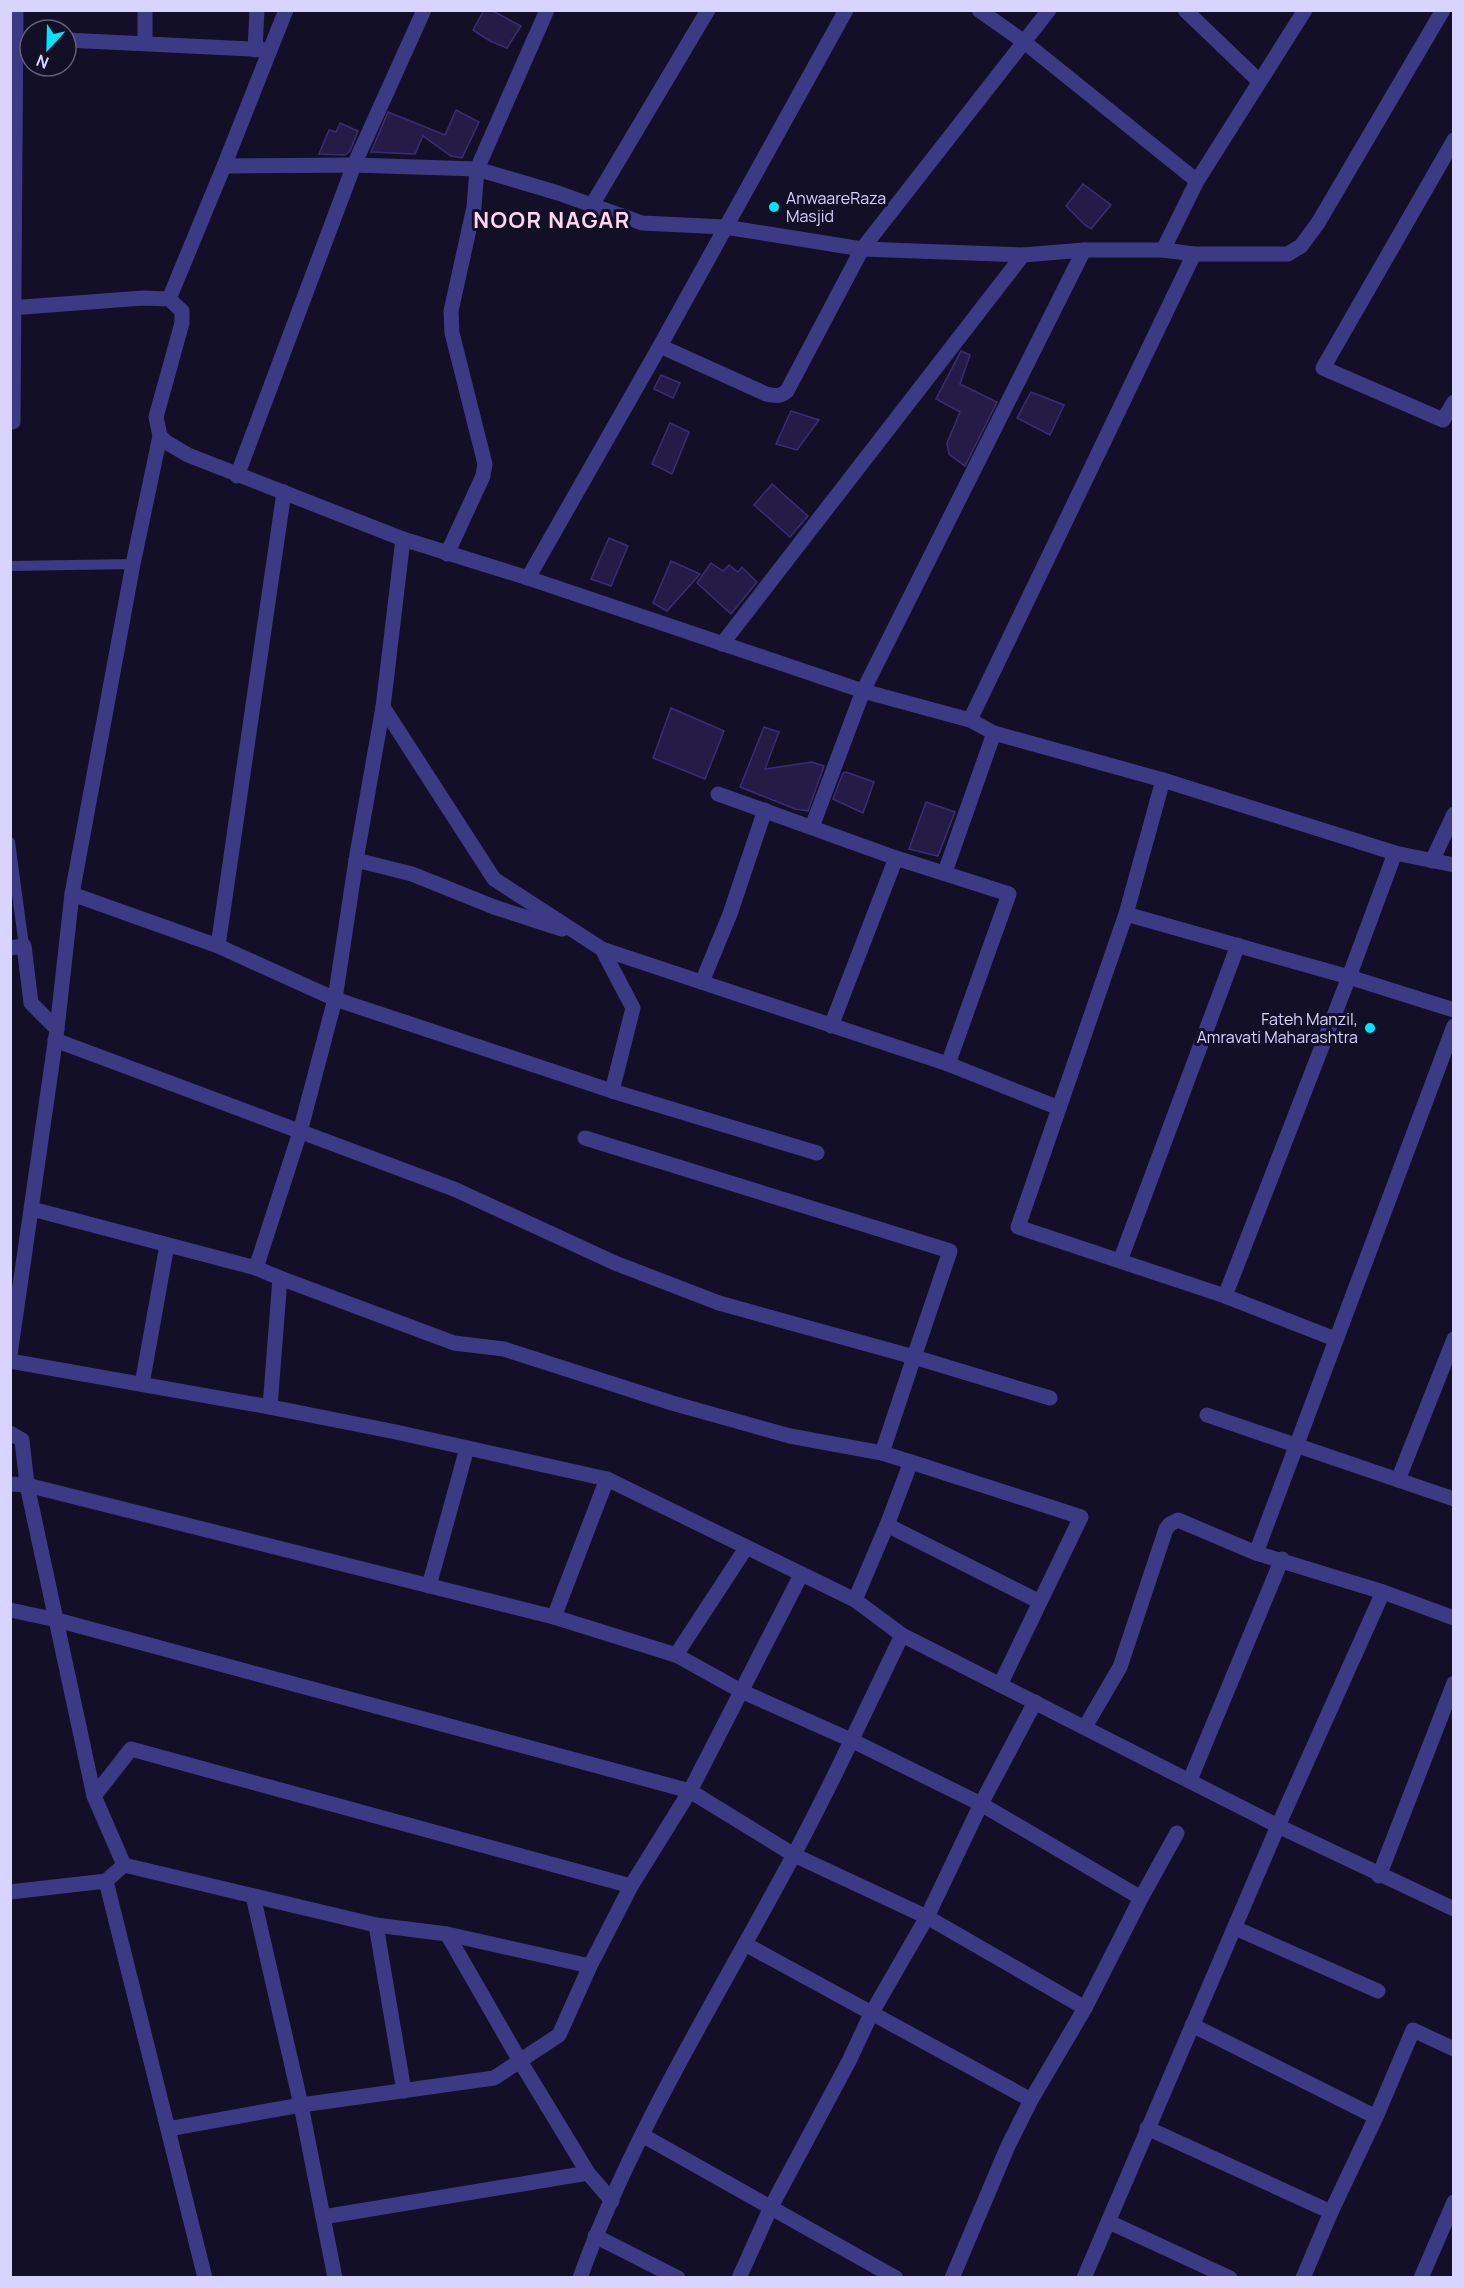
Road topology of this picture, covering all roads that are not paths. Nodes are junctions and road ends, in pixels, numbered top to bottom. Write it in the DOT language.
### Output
graph roads {
  1 [pos="16,10"];
  2 [pos="145,10"];
  3 [pos="257,10"];
  4 [pos="286,10"];
  5 [pos="424,10"];
  6 [pos="547,10"];
  7 [pos="708,10"];
  8 [pos="846,10"];
  9 [pos="979,10"];
  10 [pos="1049,10"];
  11 [pos="1185,10"];
  12 [pos="1305,10"];
  13 [pos="1443,10"];
  14 [pos="18,38"];
  15 [pos="78,40"];
  16 [pos="1023,41"];
  17 [pos="145,43"];
  18 [pos="262,50"];
  19 [pos="1259,81"];
  20 [pos="1454,140"];
  21 [pos="354,165"];
  22 [pos="224,166"];
  23 [pos="477,169"];
  24 [pos="1197,181"];
  25 [pos="592,205"];
  26 [pos="725,227"];
  27 [pos="862,249"];
  28 [pos="1084,250"];
  29 [pos="1163,250"];
  30 [pos="1194,254"];
  31 [pos="1023,255"];
  32 [pos="169,299"];
  33 [pos="12,308"];
  34 [pos="660,346"];
  35 [pos="1454,402"];
  36 [pos="13,422"];
  37 [pos="160,436"];
  38 [pos="237,476"];
  39 [pos="284,492"];
  40 [pos="403,539"];
  41 [pos="447,554"];
  42 [pos="133,564"];
  43 [pos="10,566"];
  44 [pos="528,578"];
  45 [pos="722,644"];
  46 [pos="863,691"];
  47 [pos="383,707"];
  48 [pos="970,720"];
  49 [pos="994,734"];
  50 [pos="1163,780"];
  51 [pos="718,794"];
  52 [pos="765,810"];
  53 [pos="1454,814"];
  54 [pos="812,826"];
  55 [pos="10,842"];
  56 [pos="1395,853"];
  57 [pos="896,858"];
  58 [pos="356,860"];
  59 [pos="1432,861"];
  60 [pos="1454,865"];
  61 [pos="945,872"];
  62 [pos="72,894"];
  63 [pos="1126,914"];
  64 [pos="576,934"];
  65 [pos="1239,945"];
  66 [pos="218,946"];
  67 [pos="17,947"];
  68 [pos="602,949"];
  69 [pos="1350,977"];
  70 [pos="702,982"];
  71 [pos="335,999"];
  72 [pos="1454,1010"];
  73 [pos="831,1026"];
  74 [pos="1454,1026"];
  75 [pos="56,1035"];
  76 [pos="948,1064"];
  77 [pos="612,1091"];
  78 [pos="1059,1108"];
  79 [pos="300,1132"];
  80 [pos="585,1138"];
  81 [pos="817,1153"];
  82 [pos="32,1209"];
  83 [pos="167,1245"];
  84 [pos="1120,1261"];
  85 [pos="256,1268"];
  86 [pos="280,1278"];
  87 [pos="1225,1296"];
  88 [pos="1335,1339"];
  89 [pos="1454,1339"];
  90 [pos="10,1355"];
  91 [pos="914,1357"];
  92 [pos="10,1361"];
  93 [pos="142,1384"];
  94 [pos="1050,1398"];
  95 [pos="270,1407"];
  96 [pos="1207,1415"];
  97 [pos="10,1433"];
  98 [pos="1296,1445"];
  99 [pos="467,1448"];
  100 [pos="882,1453"];
  101 [pos="911,1462"];
  102 [pos="607,1479"];
  103 [pos="1398,1480"];
  104 [pos="10,1484"];
  105 [pos="27,1485"];
  106 [pos="1454,1499"];
  107 [pos="887,1525"];
  108 [pos="746,1548"];
  109 [pos="1256,1552"];
  110 [pos="1282,1559"];
  111 [pos="801,1575"];
  112 [pos="429,1586"];
  113 [pos="1383,1592"];
  114 [pos="855,1600"];
  115 [pos="1040,1602"];
  116 [pos="10,1610"];
  117 [pos="554,1617"];
  118 [pos="1454,1618"];
  119 [pos="57,1620"];
  120 [pos="902,1635"];
  121 [pos="676,1655"];
  122 [pos="1454,1683"];
  123 [pos="1000,1685"];
  124 [pos="741,1691"];
  125 [pos="1035,1702"];
  126 [pos="1084,1727"];
  127 [pos="851,1740"];
  128 [pos="1190,1780"];
  129 [pos="690,1791"];
  130 [pos="94,1796"];
  131 [pos="981,1804"];
  132 [pos="1278,1826"];
  133 [pos="1177,1833"];
  134 [pos="794,1855"];
  135 [pos="124,1865"];
  136 [pos="1379,1876"];
  137 [pos="106,1881"];
  138 [pos="632,1886"];
  139 [pos="10,1892"];
  140 [pos="253,1896"];
  141 [pos="1141,1898"];
  142 [pos="1454,1909"];
  143 [pos="927,1917"];
  144 [pos="376,1925"];
  145 [pos="1234,1928"];
  146 [pos="447,1934"];
  147 [pos="745,1944"];
  148 [pos="590,1966"];
  149 [pos="1378,1991"];
  150 [pos="1085,2008"];
  151 [pos="871,2014"];
  152 [pos="1192,2025"];
  153 [pos="1454,2049"];
  154 [pos="520,2061"];
  155 [pos="404,2091"];
  156 [pos="1031,2100"];
  157 [pos="301,2105"];
  158 [pos="1376,2117"];
  159 [pos="1147,2128"];
  160 [pos="168,2129"];
  161 [pos="642,2135"];
  162 [pos="588,2173"];
  163 [pos="612,2201"];
  164 [pos="1454,2202"];
  165 [pos="771,2207"];
  166 [pos="1331,2211"];
  167 [pos="323,2217"];
  168 [pos="1109,2222"];
  169 [pos="595,2236"];
  170 [pos="205,2277"];
  171 [pos="335,2277"];
  172 [pos="580,2277"];
  173 [pos="678,2277"];
  174 [pos="739,2277"];
  175 [pos="896,2277"];
  176 [pos="952,2277"];
  177 [pos="1084,2277"];
  178 [pos="1230,2277"];
  179 [pos="1303,2277"];
  180 [pos="1421,2277"];
  1 -- 14 [label="street"];
  2 -- 17 [label="street"];
  3 -- 18 [label="street"];
  4 -- 18 [label="street"];
  5 -- 21 [label="street"];
  6 -- 23 [label="street"];
  7 -- 25 [label="street"];
  8 -- 26 [label="street"];
  9 -- 16 [label="street"];
  10 -- 16 [label="street"];
  11 -- 19 [label="street"];
  12 -- 19 [label="street"];
  13 -- 30 [label="street"];
  14 -- 33 [label="street"];
  15 -- 17 [label="street"];
  16 -- 24 [label="street"];
  16 -- 27 [label="street"];
  17 -- 18 [label="street"];
  18 -- 22 [label="street"];
  19 -- 24 [label="street"];
  20 -- 35 [label="street"];
  21 -- 22 [label="street"];
  21 -- 23 [label="street"];
  21 -- 38 [label="street"];
  22 -- 32 [label="street"];
  23 -- 25 [label="street"];
  23 -- 41 [label="street"];
  24 -- 29 [label="street"];
  25 -- 26 [label="street"];
  26 -- 27 [label="street"];
  26 -- 34 [label="street"];
  27 -- 31 [label="street"];
  27 -- 34 [label="street"];
  28 -- 29 [label="street"];
  28 -- 31 [label="street"];
  28 -- 46 [label="street"];
  29 -- 30 [label="street"];
  30 -- 48 [label="street"];
  31 -- 45 [label="street"];
  32 -- 33 [label="street"];
  32 -- 37 [label="street"];
  33 -- 36 [label="street"];
  34 -- 44 [label="street"];
  37 -- 38 [label="street"];
  37 -- 42 [label="street"];
  38 -- 39 [label="street"];
  39 -- 40 [label="street"];
  39 -- 66 [label="street"];
  40 -- 41 [label="street"];
  40 -- 47 [label="street"];
  41 -- 44 [label="street"];
  42 -- 43 [label="lane"];
  42 -- 62 [label="street"];
  44 -- 45 [label="street"];
  45 -- 46 [label="street"];
  46 -- 48 [label="street"];
  46 -- 54 [label="street"];
  47 -- 58 [label="street"];
  47 -- 64 [label="street"];
  48 -- 49 [label="street"];
  49 -- 50 [label="street"];
  49 -- 61 [label="street"];
  50 -- 56 [label="street"];
  50 -- 63 [label="street"];
  51 -- 52 [label="street"];
  52 -- 54 [label="street"];
  52 -- 70 [label="street"];
  53 -- 59 [label="street"];
  54 -- 57 [label="street"];
  55 -- 67 [label="lane"];
  56 -- 59 [label="street"];
  56 -- 69 [label="street"];
  57 -- 61 [label="street"];
  57 -- 73 [label="street"];
  58 -- 64 [label="street"];
  58 -- 71 [label="street"];
  59 -- 60 [label="street"];
  61 -- 76 [label="street"];
  62 -- 66 [label="street"];
  62 -- 75 [label="street"];
  63 -- 65 [label="street"];
  63 -- 78 [label="street"];
  64 -- 68 [label="street"];
  65 -- 69 [label="street"];
  65 -- 84 [label="street"];
  66 -- 71 [label="street"];
  67 -- 75 [label="street"];
  68 -- 70 [label="street"];
  68 -- 77 [label="street"];
  69 -- 72 [label="street"];
  69 -- 87 [label="street"];
  70 -- 73 [label="street"];
  71 -- 77 [label="street"];
  71 -- 79 [label="street"];
  73 -- 76 [label="street"];
  74 -- 88 [label="street"];
  75 -- 79 [label="street"];
  75 -- 82 [label="street"];
  76 -- 78 [label="street"];
  77 -- 81 [label="street"];
  78 -- 84 [label="street"];
  79 -- 85 [label="street"];
  79 -- 91 [label="street"];
  80 -- 91 [label="street"];
  82 -- 83 [label="street"];
  82 -- 90 [label="street"];
  83 -- 85 [label="street"];
  83 -- 93 [label="street"];
  84 -- 87 [label="street"];
  85 -- 86 [label="street"];
  86 -- 95 [label="street"];
  86 -- 100 [label="street"];
  87 -- 88 [label="street"];
  88 -- 98 [label="street"];
  89 -- 103 [label="street"];
  91 -- 94 [label="street"];
  91 -- 100 [label="street"];
  92 -- 93 [label="street"];
  93 -- 95 [label="street"];
  95 -- 99 [label="street"];
  96 -- 98 [label="street"];
  97 -- 105 [label="street"];
  98 -- 103 [label="street"];
  98 -- 109 [label="street"];
  99 -- 102 [label="street"];
  99 -- 112 [label="street"];
  100 -- 101 [label="street"];
  101 -- 107 [label="street"];
  101 -- 115 [label="street"];
  102 -- 108 [label="street"];
  102 -- 117 [label="street"];
  103 -- 106 [label="street"];
  104 -- 105 [label="street"];
  105 -- 112 [label="street"];
  105 -- 119 [label="street"];
  107 -- 114 [label="street"];
  107 -- 115 [label="street"];
  108 -- 111 [label="street"];
  108 -- 121 [label="street"];
  109 -- 110 [label="street"];
  109 -- 126 [label="street"];
  110 -- 113 [label="street"];
  110 -- 128 [label="street"];
  111 -- 114 [label="street"];
  111 -- 124 [label="street"];
  112 -- 117 [label="street"];
  113 -- 118 [label="street"];
  113 -- 132 [label="street"];
  114 -- 120 [label="street"];
  115 -- 123 [label="street"];
  116 -- 119 [label="street"];
  117 -- 121 [label="street"];
  119 -- 129 [label="street"];
  119 -- 130 [label="street"];
  120 -- 123 [label="street"];
  120 -- 127 [label="street"];
  121 -- 124 [label="street"];
  122 -- 136 [label="street"];
  123 -- 125 [label="street"];
  124 -- 127 [label="street"];
  124 -- 129 [label="street"];
  125 -- 126 [label="street"];
  125 -- 131 [label="street"];
  126 -- 128 [label="street"];
  127 -- 131 [label="street"];
  127 -- 134 [label="street"];
  128 -- 132 [label="street"];
  129 -- 134 [label="street"];
  129 -- 138 [label="street"];
  130 -- 135 [label="street"];
  130 -- 138 [label="street"];
  131 -- 141 [label="street"];
  131 -- 143 [label="street"];
  132 -- 136 [label="street"];
  132 -- 145 [label="street"];
  133 -- 141 [label="street"];
  134 -- 143 [label="street"];
  134 -- 147 [label="street"];
  135 -- 137 [label="street"];
  135 -- 140 [label="street"];
  136 -- 142 [label="street"];
  137 -- 139 [label="street"];
  137 -- 160 [label="street"];
  138 -- 148 [label="street"];
  140 -- 144 [label="street"];
  140 -- 157 [label="street"];
  141 -- 150 [label="street"];
  143 -- 150 [label="street"];
  143 -- 151 [label="street"];
  144 -- 146 [label="street"];
  144 -- 155 [label="street"];
  145 -- 149 [label="street"];
  145 -- 152 [label="street"];
  146 -- 148 [label="street"];
  146 -- 154 [label="street"];
  147 -- 151 [label="street"];
  147 -- 161 [label="street"];
  148 -- 154 [label="street"];
  150 -- 156 [label="street"];
  151 -- 156 [label="street"];
  151 -- 165 [label="street"];
  152 -- 158 [label="street"];
  152 -- 159 [label="street"];
  153 -- 158 [label="street"];
  154 -- 155 [label="street"];
  154 -- 162 [label="street"];
  155 -- 157 [label="street"];
  156 -- 176 [label="street"];
  157 -- 160 [label="street"];
  157 -- 167 [label="street"];
  158 -- 166 [label="street"];
  159 -- 166 [label="street"];
  159 -- 168 [label="street"];
  160 -- 170 [label="street"];
  161 -- 163 [label="street"];
  161 -- 165 [label="street"];
  162 -- 163 [label="street"];
  162 -- 167 [label="street"];
  163 -- 169 [label="street"];
  164 -- 180 [label="street"];
  165 -- 174 [label="street"];
  165 -- 175 [label="street"];
  166 -- 179 [label="street"];
  167 -- 171 [label="street"];
  168 -- 177 [label="street"];
  168 -- 178 [label="street"];
  169 -- 172 [label="street"];
  169 -- 173 [label="street"];
}
